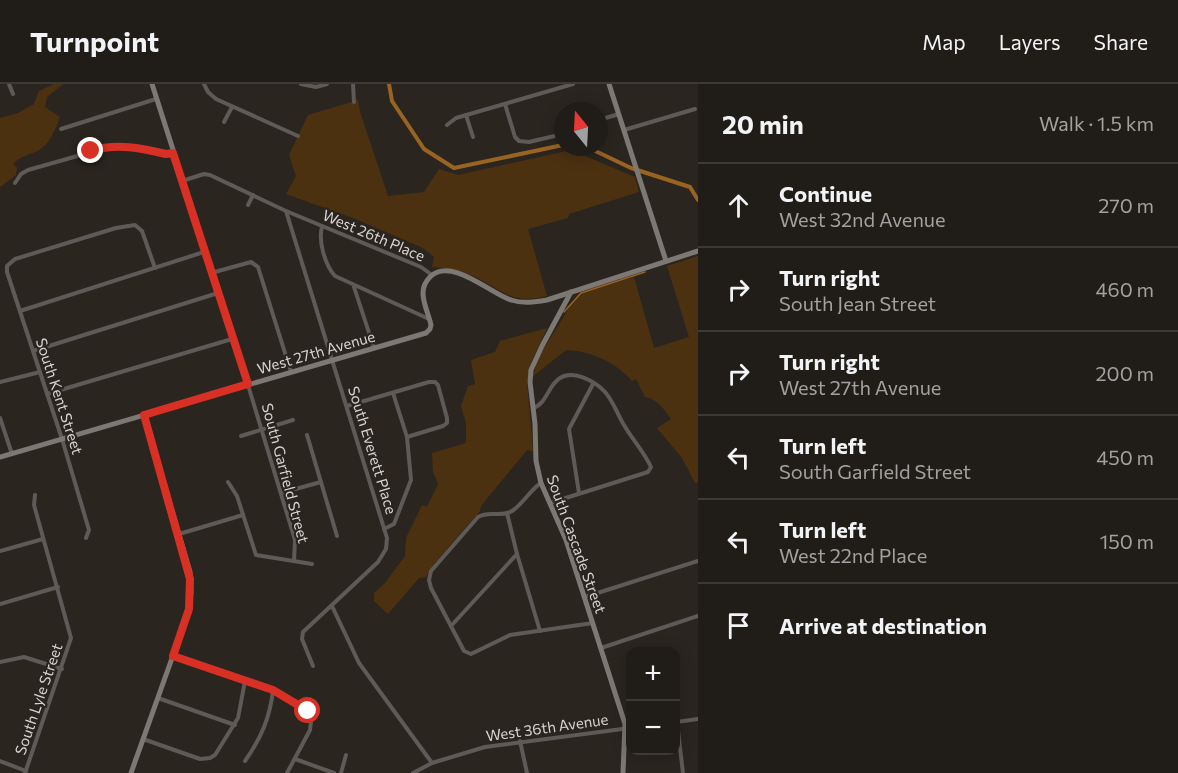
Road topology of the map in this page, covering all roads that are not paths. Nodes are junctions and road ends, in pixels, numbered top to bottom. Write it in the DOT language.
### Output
graph roads {
  1 [pos="9,84"];
  2 [pos="152,84"];
  3 [pos="204,84"];
  4 [pos="301,84"];
  5 [pos="327,84"];
  6 [pos="353,84"];
  7 [pos="573,84"];
  8 [pos="609,84"];
  9 [pos="13,94"];
  10 [pos="156,99"];
  11 [pos="354,102"];
  12 [pos="505,104"];
  13 [pos="232,107"];
  14 [pos="695,109"];
  15 [pos="619,114"];
  16 [pos="466,115"];
  17 [pos="608,117"];
  18 [pos="224,122"];
  19 [pos="447,125"];
  20 [pos="61,129"];
  21 [pos="624,130"];
  22 [pos="297,136"];
  23 [pos="554,136"];
  24 [pos="473,137"];
  25 [pos="173,153"];
  26 [pos="182,182"];
  27 [pos="15,183"];
  28 [pos="253,195"];
  29 [pos="248,205"];
  30 [pos="286,212"];
  31 [pos="322,227"];
  32 [pos="698,251"];
  33 [pos="204,252"];
  34 [pos="666,261"];
  35 [pos="155,268"];
  36 [pos="211,273"];
  37 [pos="432,274"];
  38 [pos="353,286"];
  39 [pos="571,292"];
  40 [pos="218,293"];
  41 [pos="20,310"];
  42 [pos="429,319"];
  43 [pos="232,339"];
  44 [pos="374,349"];
  45 [pos="33,351"];
  46 [pos="333,360"];
  47 [pos="40,372"];
  48 [pos="291,372"];
  49 [pos="0,382"];
  50 [pos="248,384"];
  51 [pos="593,384"];
  52 [pos="393,393"];
  53 [pos="47,394"];
  54 [pos="347,406"];
  55 [pos="533,408"];
  56 [pos="144,415"];
  57 [pos="0,418"];
  58 [pos="293,420"];
  59 [pos="262,429"];
  60 [pos="307,435"];
  61 [pos="241,436"];
  62 [pos="407,437"];
  63 [pos="62,439"];
  64 [pos="12,454"];
  65 [pos="0,457"];
  66 [pos="228,482"];
  67 [pos="321,482"];
  68 [pos="541,483"];
  69 [pos="281,493"];
  70 [pos="579,493"];
  71 [pos="35,495"];
  72 [pos="550,503"];
  73 [pos="507,513"];
  74 [pos="243,515"];
  75 [pos="384,529"];
  76 [pos="179,534"];
  77 [pos="337,536"];
  78 [pos="86,538"];
  79 [pos="43,539"];
  80 [pos="0,551"];
  81 [pos="516,554"];
  82 [pos="294,561"];
  83 [pos="698,561"];
  84 [pos="312,564"];
  85 [pos="58,586"];
  86 [pos="585,597"];
  87 [pos="0,604"];
  88 [pos="332,606"];
  89 [pos="698,616"];
  90 [pos="593,623"];
  91 [pos="451,626"];
  92 [pos="540,631"];
  93 [pos="601,648"];
  94 [pos="173,656"];
  95 [pos="0,662"];
  96 [pos="313,666"];
  97 [pos="62,669"];
  98 [pos="244,681"];
  99 [pos="273,690"];
  100 [pos="158,698"];
  101 [pos="698,719"];
  102 [pos="680,721"];
  103 [pos="626,722"];
  104 [pos="235,725"];
  105 [pos="626,728"];
  106 [pos="143,739"];
  107 [pos="520,741"];
  108 [pos="626,746"];
  109 [pos="680,751"];
  110 [pos="346,755"];
  111 [pos="295,759"];
  112 [pos="0,761"];
  113 [pos="245,761"];
  114 [pos="432,763"];
  115 [pos="26,772"];
  116 [pos="131,773"];
  117 [pos="287,773"];
  118 [pos="334,773"];
  119 [pos="341,773"];
  120 [pos="413,773"];
  121 [pos="527,773"];
  122 [pos="623,773"];
  123 [pos="683,773"];
  1 -- 9 [label="street"];
  2 -- 10 [label="street, South Garfield Street"];
  3 -- 13 [label="street"];
  4 -- 5 [label="street"];
  6 -- 11 [label="street"];
  7 -- 12 [label="street"];
  8 -- 15 [label="street"];
  10 -- 20 [label="street"];
  10 -- 25 [label="street, South Garfield Street"];
  12 -- 16 [label="street"];
  12 -- 23 [label="street"];
  13 -- 18 [label="street"];
  13 -- 22 [label="street"];
  14 -- 21 [label="street"];
  15 -- 17 [label="street"];
  15 -- 21 [label="street"];
  16 -- 19 [label="street"];
  16 -- 24 [label="street"];
  21 -- 34 [label="street"];
  25 -- 26 [label="street, South Garfield Street"];
  25 -- 27 [label="street"];
  26 -- 28 [label="street, West 26th Place"];
  26 -- 33 [label="street, South Garfield Street"];
  28 -- 29 [label="street"];
  28 -- 30 [label="street, West 26th Place"];
  30 -- 31 [label="street, West 26th Place"];
  30 -- 46 [label="street, South Everett Place"];
  31 -- 37 [label="street, West 26th Place"];
  31 -- 38 [label="street"];
  32 -- 34 [label="street"];
  33 -- 35 [label="street"];
  33 -- 36 [label="street, South Garfield Street"];
  34 -- 39 [label="street"];
  35 -- 41 [label="street"];
  35 -- 41 [label="street, South Kent Street"];
  36 -- 40 [label="street, South Garfield Street"];
  36 -- 48 [label="street"];
  37 -- 39 [label="street, West 26th Place"];
  37 -- 42 [label="street"];
  38 -- 42 [label="street"];
  38 -- 44 [label="street"];
  39 -- 55 [label="street, South Cascade Street"];
  40 -- 43 [label="street, South Garfield Street"];
  40 -- 45 [label="street"];
  41 -- 45 [label="street, South Kent Street"];
  42 -- 44 [label="street, West 27th Avenue"];
  43 -- 50 [label="street, South Garfield Street"];
  43 -- 53 [label="street"];
  44 -- 46 [label="street, West 27th Avenue"];
  45 -- 47 [label="street, South Kent Street"];
  46 -- 48 [label="street, West 27th Avenue"];
  46 -- 54 [label="street, South Everett Place"];
  47 -- 49 [label="street"];
  47 -- 53 [label="street, South Kent Street"];
  48 -- 50 [label="street, West 27th Avenue"];
  50 -- 56 [label="street, West 27th Avenue"];
  50 -- 59 [label="street, South Garfield Street"];
  51 -- 55 [label="street"];
  51 -- 70 [label="street"];
  51 -- 70 [label="street"];
  52 -- 54 [label="street"];
  52 -- 62 [label="street"];
  52 -- 62 [label="street"];
  53 -- 63 [label="street, South Kent Street"];
  54 -- 75 [label="street, South Everett Place"];
  55 -- 68 [label="street, South Cascade Street"];
  56 -- 63 [label="street, West 27th Avenue"];
  56 -- 76 [label="street"];
  57 -- 64 [label="street"];
  58 -- 59 [label="street"];
  59 -- 61 [label="street"];
  59 -- 69 [label="street, South Garfield Street"];
  60 -- 67 [label="street"];
  62 -- 75 [label="street"];
  63 -- 64 [label="street, West 27th Avenue"];
  63 -- 78 [label="street, South Kent Street"];
  64 -- 65 [label="street, West 27th Avenue"];
  66 -- 74 [label="street"];
  67 -- 69 [label="street"];
  67 -- 77 [label="street"];
  68 -- 72 [label="street, South Cascade Street"];
  68 -- 73 [label="street"];
  69 -- 82 [label="street, South Garfield Street"];
  70 -- 72 [label="street"];
  71 -- 79 [label="street, South Lyle Street"];
  72 -- 86 [label="street, South Cascade Street"];
  73 -- 81 [label="street"];
  73 -- 91 [label="street"];
  74 -- 76 [label="street"];
  74 -- 82 [label="street"];
  75 -- 88 [label="street, South Everett Place"];
  76 -- 94 [label="street"];
  79 -- 80 [label="street"];
  79 -- 85 [label="street, South Lyle Street"];
  81 -- 91 [label="street"];
  81 -- 92 [label="street"];
  82 -- 84 [label="street"];
  83 -- 86 [label="street"];
  85 -- 87 [label="street"];
  85 -- 97 [label="street, South Lyle Street"];
  86 -- 90 [label="street, South Cascade Street"];
  88 -- 96 [label="street, South Everett Place"];
  88 -- 114 [label="street"];
  89 -- 93 [label="street"];
  90 -- 92 [label="street"];
  90 -- 93 [label="street, South Cascade Street"];
  91 -- 92 [label="street"];
  93 -- 103 [label="street, South Cascade Street"];
  94 -- 98 [label="street"];
  94 -- 100 [label="street"];
  95 -- 97 [label="street"];
  97 -- 115 [label="street, South Lyle Street"];
  98 -- 99 [label="street"];
  98 -- 104 [label="street"];
  99 -- 111 [label="street"];
  99 -- 113 [label="street"];
  100 -- 104 [label="street"];
  100 -- 106 [label="street"];
  101 -- 102 [label="street"];
  104 -- 106 [label="street"];
  105 -- 107 [label="street, West 36th Avenue"];
  106 -- 116 [label="street"];
  107 -- 114 [label="street, West 36th Avenue"];
  107 -- 121 [label="street"];
  108 -- 122 [label="street, South Cascade Street"];
  109 -- 123 [label="street"];
  110 -- 119 [label="street"];
  111 -- 117 [label="street"];
  111 -- 118 [label="street"];
  112 -- 115 [label="street"];
  114 -- 120 [label="street, West 36th Avenue"];
}
